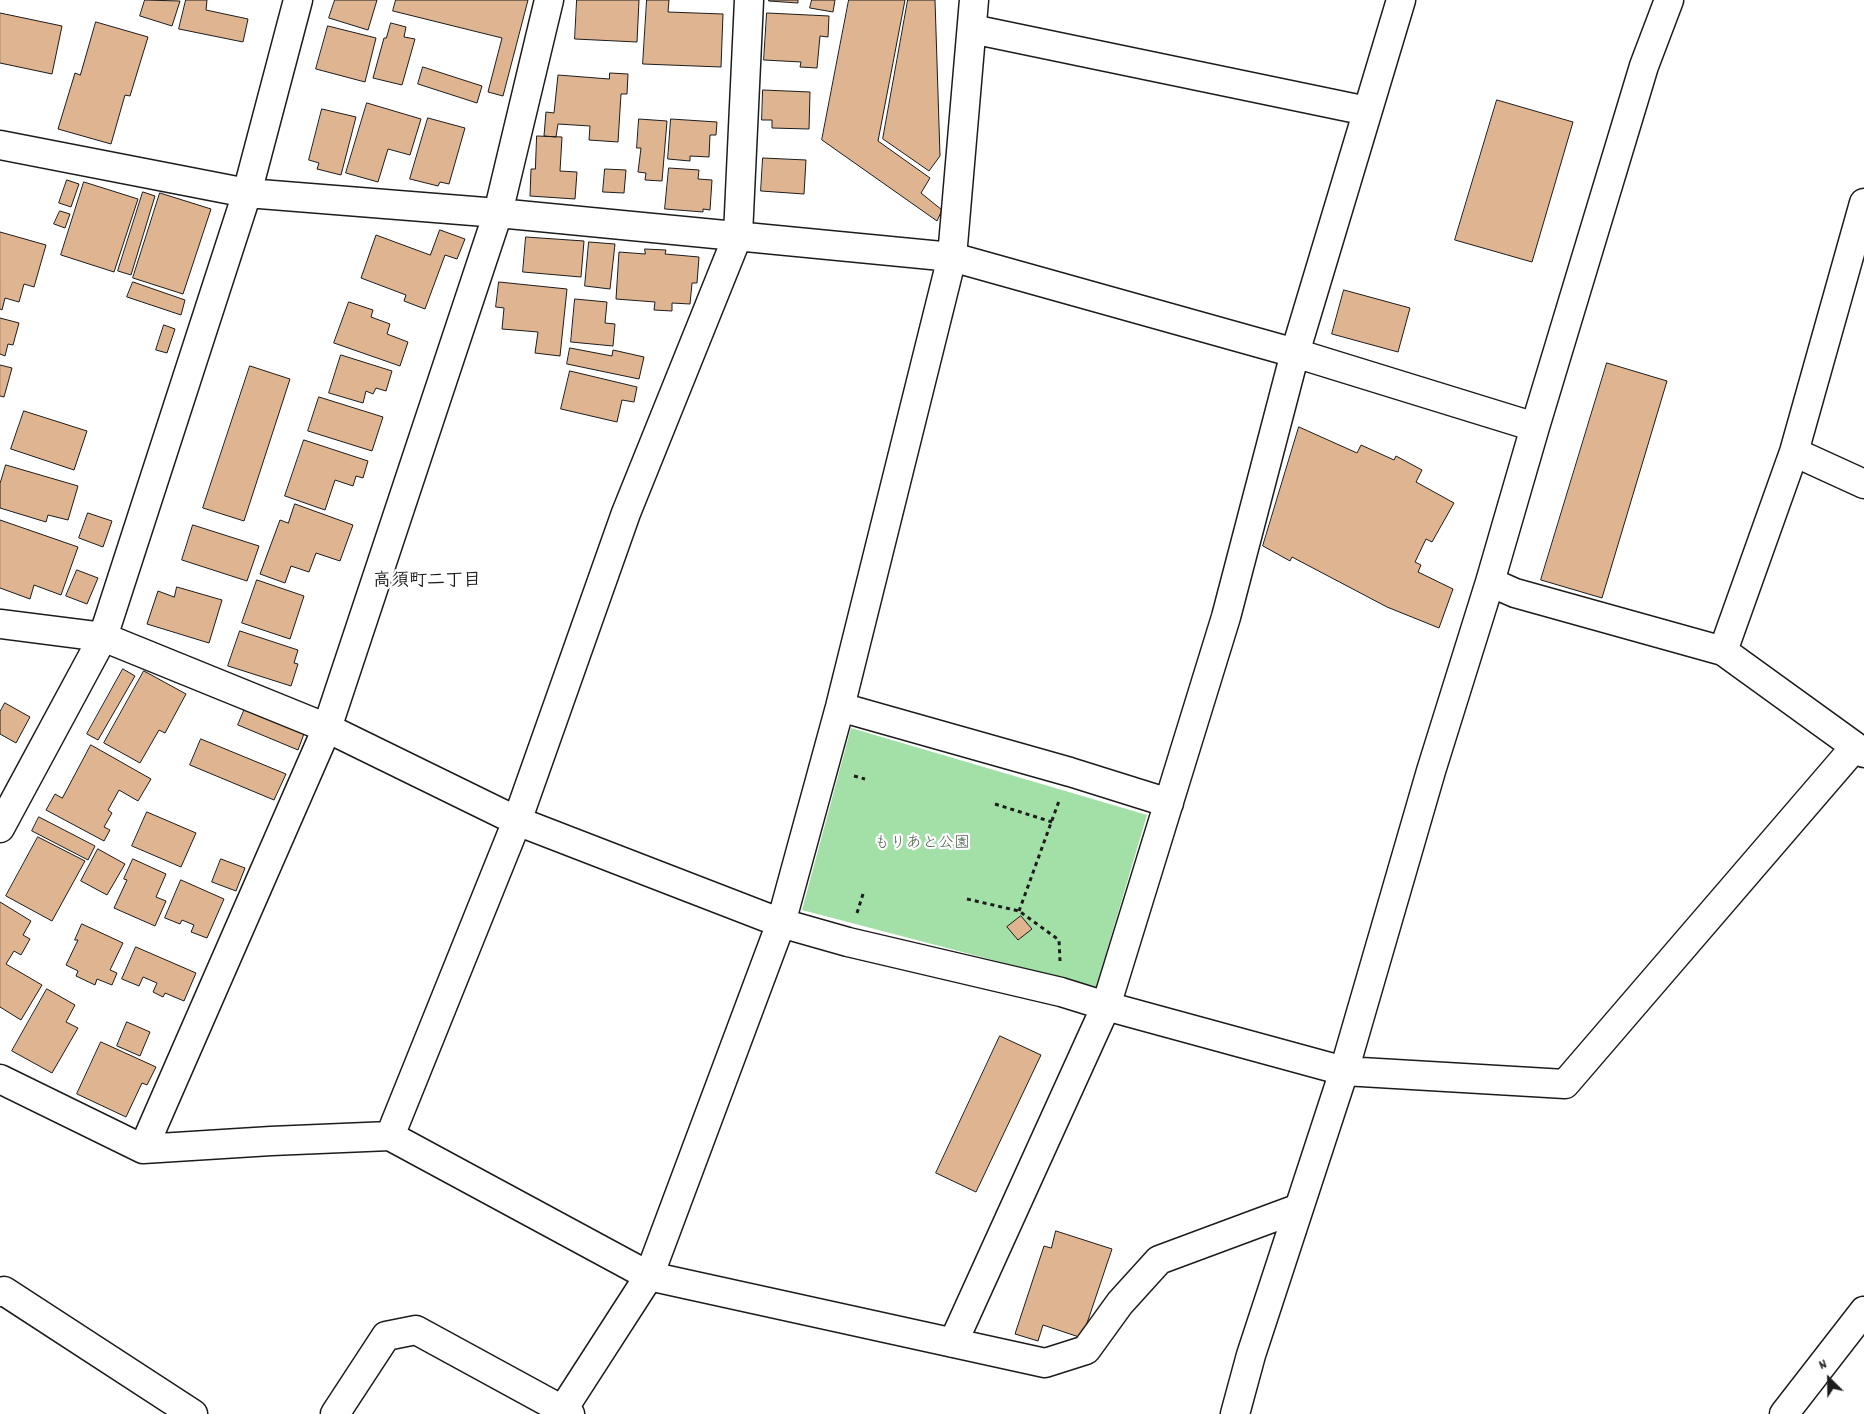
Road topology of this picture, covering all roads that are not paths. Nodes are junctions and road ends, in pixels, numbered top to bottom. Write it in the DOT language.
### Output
graph roads {
  1 [pos="298,0"];
  2 [pos="549,0"];
  3 [pos="749,0"];
  4 [pos="974,0"];
  5 [pos="1400,0"];
  6 [pos="1669,0"];
  7 [pos="972,29"];
  8 [pos="1367,111"];
  9 [pos="0,145"];
  10 [pos="247,193"];
  11 [pos="1864,203"];
  12 [pos="498,213"];
  13 [pos="738,236"];
  14 [pos="952,257"];
  15 [pos="1854,275"];
  16 [pos="1295,353"];
  17 [pos="1535,427"];
  18 [pos="1794,452"];
  19 [pos="1864,484"];
  20 [pos="1490,582"];
  21 [pos="0,624"];
  22 [pos="103,637"];
  23 [pos="1723,651"];
  24 [pos="840,707"];
  25 [pos="327,728"];
  26 [pos="1860,750"];
  27 [pos="1169,803"];
  28 [pos="517,821"];
  29 [pos="0,828"];
  30 [pos="781,923"];
  31 [pos="1106,1006"];
  32 [pos="1344,1071"];
  33 [pos="0,1079"];
  34 [pos="390,1136"];
  35 [pos="143,1150"];
  36 [pos="1299,1208"];
  37 [pos="650,1276"];
  38 [pos="0,1292"];
  39 [pos="1864,1311"];
  40 [pos="953,1343"];
  41 [pos="564,1413"];
  42 [pos="193,1414"];
  43 [pos="336,1414"];
  44 [pos="1235,1414"];
  45 [pos="1784,1414"];
  1 -- 10 [label="street"];
  2 -- 12 [label="street"];
  3 -- 13 [label="street"];
  4 -- 7 [label="street"];
  5 -- 8 [label="street"];
  6 -- 17 [label="street"];
  7 -- 8 [label="street"];
  7 -- 14 [label="street"];
  8 -- 16 [label="street"];
  9 -- 10 [label="street"];
  10 -- 12 [label="street"];
  10 -- 22 [label="street"];
  11 -- 15 [label="street"];
  12 -- 13 [label="street"];
  12 -- 25 [label="street"];
  13 -- 14 [label="street"];
  13 -- 28 [label="street"];
  14 -- 16 [label="street"];
  14 -- 24 [label="street"];
  15 -- 18 [label="street"];
  16 -- 17 [label="street"];
  16 -- 27 [label="street"];
  17 -- 20 [label="street"];
  18 -- 19 [label="street"];
  18 -- 23 [label="street"];
  20 -- 23 [label="street"];
  20 -- 32 [label="street"];
  21 -- 22 [label="street"];
  22 -- 25 [label="street"];
  22 -- 29 [label="street"];
  23 -- 26 [label="street"];
  24 -- 27 [label="street"];
  24 -- 30 [label="street"];
  25 -- 28 [label="street"];
  25 -- 35 [label="street"];
  26 -- 32 [label="street"];
  27 -- 31 [label="street"];
  28 -- 30 [label="street"];
  28 -- 34 [label="street"];
  30 -- 31 [label="street"];
  30 -- 37 [label="street"];
  31 -- 32 [label="street"];
  31 -- 40 [label="street"];
  32 -- 36 [label="street"];
  33 -- 35 [label="street"];
  34 -- 35 [label="street"];
  34 -- 37 [label="street"];
  36 -- 40 [label="street"];
  36 -- 44 [label="street"];
  37 -- 40 [label="street"];
  37 -- 41 [label="street"];
  38 -- 42 [label="street"];
  39 -- 45 [label="street"];
  41 -- 43 [label="street"];
}
